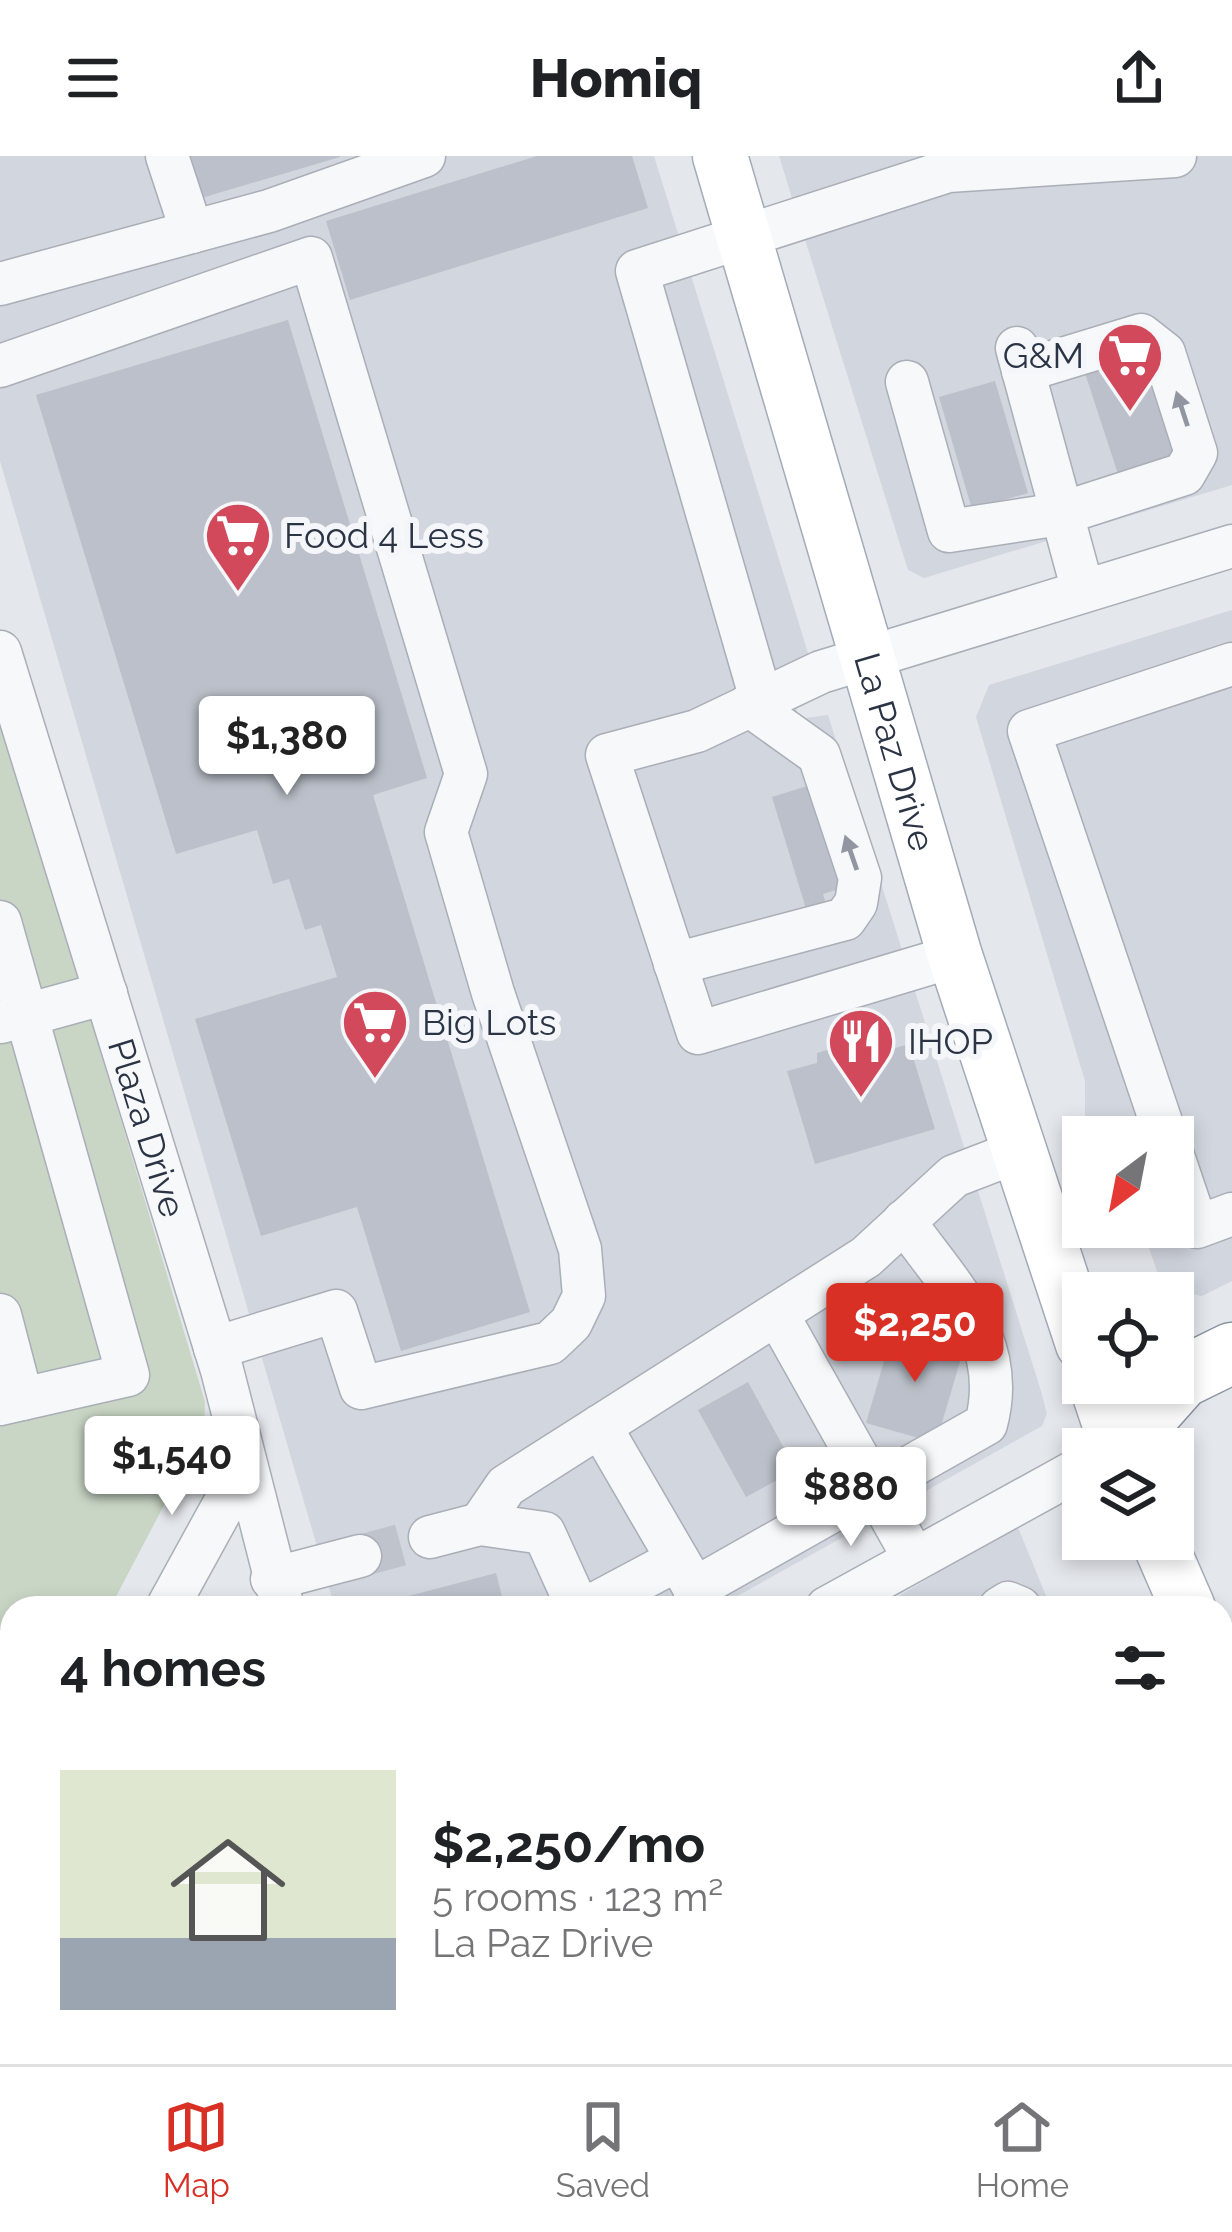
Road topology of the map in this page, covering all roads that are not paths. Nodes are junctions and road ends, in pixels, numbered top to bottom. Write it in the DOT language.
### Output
graph roads {
  1 [pos="167,156"];
  2 [pos="424,156"];
  3 [pos="720,156"];
  4 [pos="1175,156"];
  5 [pos="192,232"];
  6 [pos="745,239"];
  7 [pos="0,284"];
  8 [pos="0,366"];
  9 [pos="907,382"];
  10 [pos="1060,514"];
  11 [pos="1232,546"];
  12 [pos="1083,591"];
  13 [pos="871,658"];
  14 [pos="1232,664"];
  15 [pos="2,670"];
  16 [pos="755,702"];
  17 [pos="0,922"];
  18 [pos="955,956"];
  19 [pos="675,964"];
  20 [pos="106,993"];
  21 [pos="13,1019"];
  22 [pos="1159,1116"];
  23 [pos="1019,1151"];
  24 [pos="1232,1214"];
  25 [pos="1194,1218"];
  26 [pos="904,1221"];
  27 [pos="1062,1281"];
  28 [pos="777,1314"];
  29 [pos="0,1315"];
  30 [pos="215,1348"];
  31 [pos="1232,1353"];
  32 [pos="1232,1394"];
  33 [pos="11,1401"];
  34 [pos="600,1426"];
  35 [pos="1136,1428"];
  36 [pos="1162,1428"];
  37 [pos="245,1466"];
  38 [pos="1062,1478"];
  39 [pos="873,1486"];
  40 [pos="480,1524"];
  41 [pos="430,1537"];
  42 [pos="360,1556"];
  43 [pos="914,1558"];
  44 [pos="1166,1560"];
  45 [pos="692,1586"];
  46 [pos="277,1594"];
  47 [pos="174,1596"];
  48 [pos="573,1596"];
  49 [pos="644,1596"];
  50 [pos="848,1596"];
  51 [pos="1183,1596"];
  1 -- 5 [label="street"];
  2 -- 5 [label="street"];
  3 -- 6 [label="main road, La Paz Drive"];
  4 -- 6 [label="street"];
  5 -- 7 [label="street"];
  6 -- 13 [label="main road, La Paz Drive"];
  6 -- 16 [label="street"];
  8 -- 30 [label="street"];
  9 -- 10 [label="street"];
  10 -- 10 [label="street, one-way"];
  10 -- 12 [label="street"];
  11 -- 12 [label="street"];
  12 -- 13 [label="street"];
  13 -- 16 [label="street"];
  13 -- 18 [label="main road, La Paz Drive"];
  14 -- 22 [label="street"];
  15 -- 20 [label="street, Plaza Drive"];
  16 -- 19 [label="street"];
  19 -- 16 [label="street, one-way"];
  17 -- 21 [label="street"];
  18 -- 19 [label="street"];
  18 -- 23 [label="main road, La Paz Drive"];
  20 -- 21 [label="street"];
  20 -- 30 [label="street, Plaza Drive"];
  21 -- 33 [label="street"];
  23 -- 26 [label="street"];
  23 -- 27 [label="main road, La Paz Drive"];
  24 -- 25 [label="street"];
  26 -- 28 [label="street"];
  26 -- 39 [label="street"];
  28 -- 34 [label="street"];
  28 -- 39 [label="street"];
  29 -- 33 [label="street"];
  30 -- 37 [label="street, Plaza Drive"];
  31 -- 35 [label="highway"];
  32 -- 36 [label="highway"];
  34 -- 40 [label="street"];
  34 -- 45 [label="street"];
  37 -- 46 [label="street, Plaza Drive"];
  37 -- 47 [label="street"];
  38 -- 43 [label="street"];
  39 -- 43 [label="street"];
  39 -- 45 [label="street"];
  40 -- 41 [label="street"];
  40 -- 48 [label="street"];
  42 -- 46 [label="street"];
  43 -- 50 [label="street"];
  44 -- 51 [label="main road"];
  45 -- 49 [label="street"];
}
